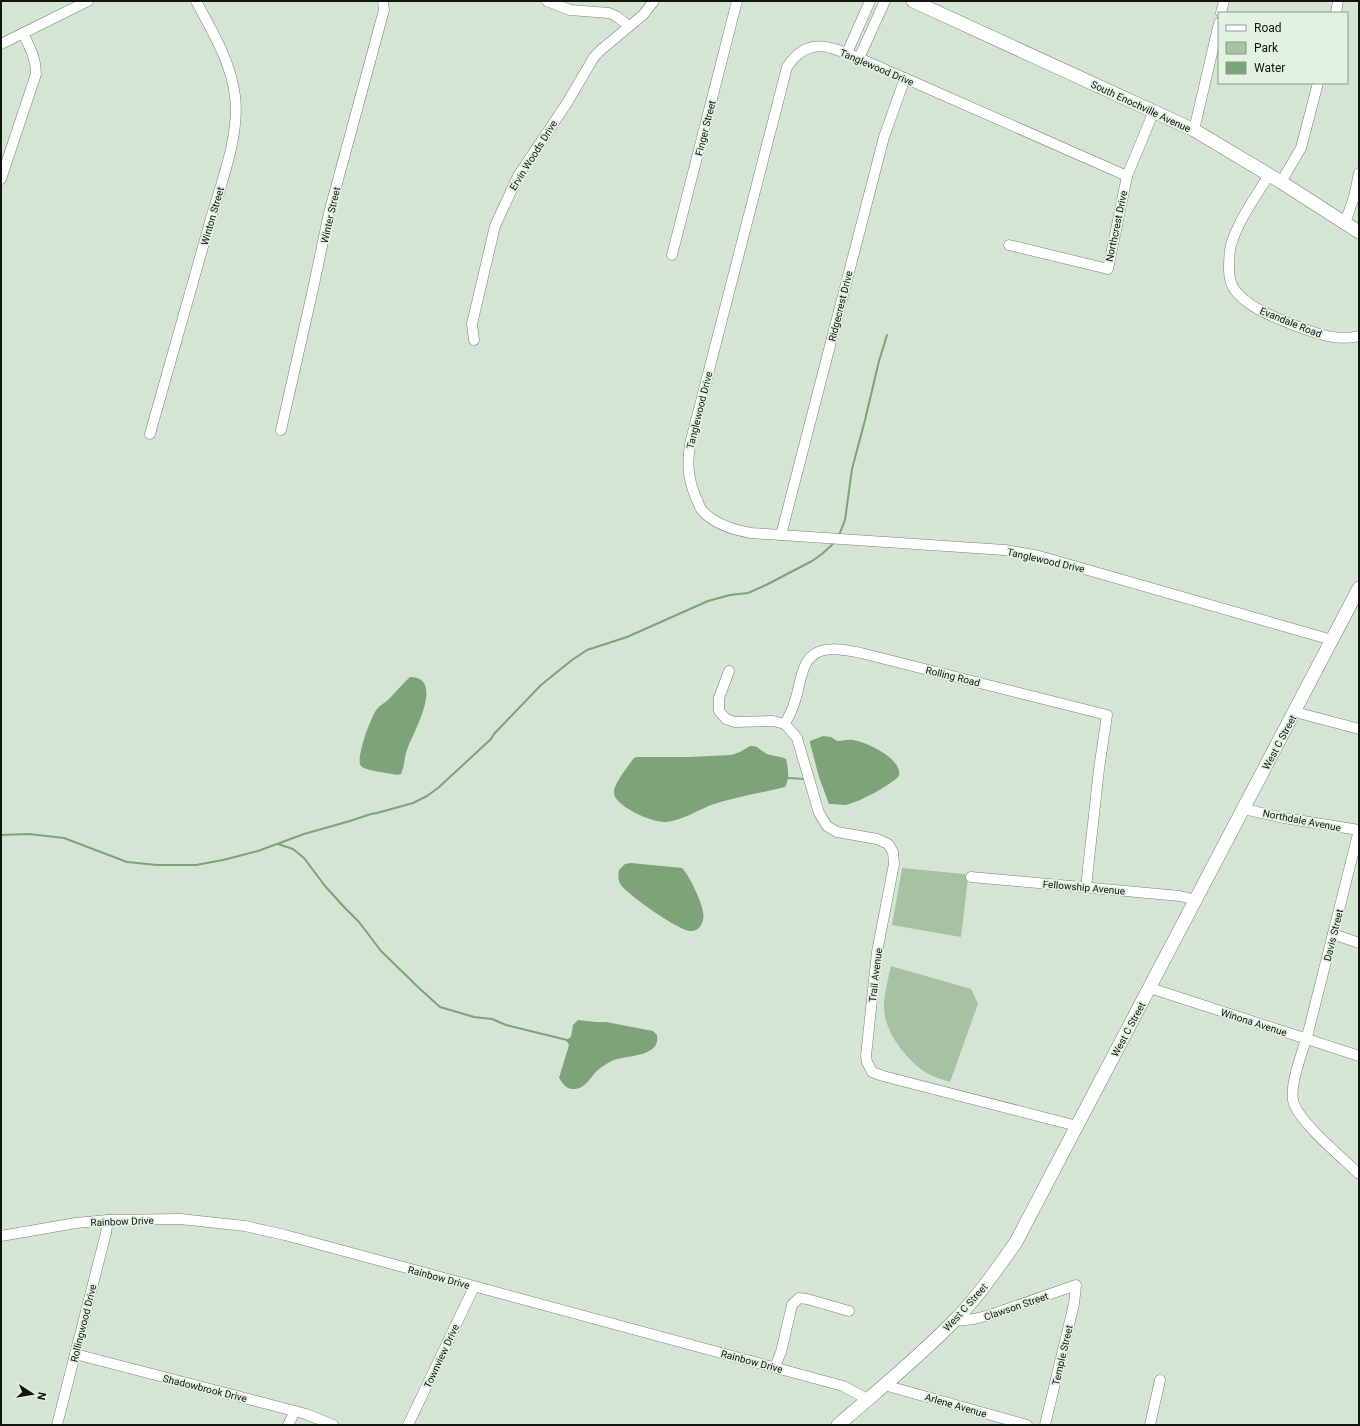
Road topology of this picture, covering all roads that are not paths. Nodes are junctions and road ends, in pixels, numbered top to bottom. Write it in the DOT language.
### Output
graph roads {
  1 [pos="88,1"];
  2 [pos="196,1"];
  3 [pos="383,1"];
  4 [pos="547,1"];
  5 [pos="654,1"];
  6 [pos="737,1"];
  7 [pos="870,1"];
  8 [pos="885,1"];
  9 [pos="913,1"];
  10 [pos="1224,1"];
  11 [pos="1338,1"];
  12 [pos="1221,12"];
  13 [pos="1336,12"];
  14 [pos="629,26"];
  15 [pos="1218,27"];
  16 [pos="23,33"];
  17 [pos="1,44"];
  18 [pos="847,54"];
  19 [pos="859,58"];
  20 [pos="905,78"];
  21 [pos="1318,84"];
  22 [pos="1154,111"];
  23 [pos="1194,130"];
  24 [pos="1359,173"];
  25 [pos="1269,175"];
  26 [pos="1127,176"];
  27 [pos="1,179"];
  28 [pos="1281,182"];
  29 [pos="1345,223"];
  30 [pos="1359,232"];
  31 [pos="1009,245"];
  32 [pos="672,255"];
  33 [pos="1359,336"];
  34 [pos="474,340"];
  35 [pos="280,430"];
  36 [pos="150,434"];
  37 [pos="781,535"];
  38 [pos="1359,588"];
  39 [pos="1332,640"];
  40 [pos="729,671"];
  41 [pos="1294,712"];
  42 [pos="784,724"];
  43 [pos="1359,729"];
  44 [pos="1244,808"];
  45 [pos="1359,830"];
  46 [pos="971,877"];
  47 [pos="1086,887"];
  48 [pos="1196,900"];
  49 [pos="1333,934"];
  50 [pos="1359,943"];
  51 [pos="1150,988"];
  52 [pos="1306,1039"];
  53 [pos="1359,1056"];
  54 [pos="1077,1126"];
  55 [pos="1359,1174"];
  56 [pos="108,1220"];
  57 [pos="1,1236"];
  58 [pos="1076,1285"];
  59 [pos="474,1287"];
  60 [pos="849,1311"];
  61 [pos="955,1321"];
  62 [pos="75,1354"];
  63 [pos="775,1368"];
  64 [pos="1160,1380"];
  65 [pos="884,1385"];
  66 [pos="868,1399"];
  67 [pos="296,1411"];
  68 [pos="57,1425"];
  69 [pos="288,1425"];
  70 [pos="333,1425"];
  71 [pos="408,1425"];
  72 [pos="838,1425"];
  73 [pos="1027,1425"];
  74 [pos="1045,1425"];
  75 [pos="1150,1425"];
  1 -- 16 [label="street"];
  2 -- 36 [label="street, Winton Street"];
  3 -- 35 [label="street, Winter Street"];
  4 -- 14 [label="street"];
  5 -- 14 [label="street, Ervin Woods Drive"];
  6 -- 32 [label="street, Finger Street"];
  7 -- 18 [label="street"];
  8 -- 19 [label="street"];
  9 -- 22 [label="main road, South Enochville Avenue"];
  10 -- 12 [label="street"];
  11 -- 13 [label="street"];
  14 -- 34 [label="street, Ervin Woods Drive"];
  15 -- 23 [label="street"];
  16 -- 17 [label="street"];
  16 -- 27 [label="street"];
  18 -- 19 [label="street, Tanglewood Drive"];
  18 -- 37 [label="street, Tanglewood Drive"];
  19 -- 20 [label="street, Tanglewood Drive"];
  20 -- 26 [label="street, Tanglewood Drive"];
  20 -- 37 [label="street, Ridgecrest Drive"];
  21 -- 28 [label="street"];
  22 -- 23 [label="main road, South Enochville Avenue"];
  22 -- 26 [label="street, Northcrest Drive"];
  23 -- 25 [label="main road, South Enochville Avenue"];
  24 -- 29 [label="street"];
  25 -- 28 [label="main road, South Enochville Avenue"];
  25 -- 33 [label="street, Evandale Road"];
  26 -- 31 [label="street, Northcrest Drive"];
  28 -- 29 [label="main road, South Enochville Avenue"];
  29 -- 30 [label="main road, South Enochville Avenue"];
  37 -- 39 [label="street, Tanglewood Drive"];
  38 -- 39 [label="main road, West C Street"];
  39 -- 41 [label="main road, West C Street"];
  40 -- 42 [label="street"];
  41 -- 43 [label="street"];
  41 -- 44 [label="main road, West C Street"];
  42 -- 47 [label="street, Rolling Road"];
  42 -- 54 [label="street, Trail Avenue"];
  44 -- 45 [label="street, Northdale Avenue"];
  44 -- 48 [label="main road, West C Street"];
  45 -- 49 [label="street, Davis Street"];
  46 -- 47 [label="street, Fellowship Avenue"];
  47 -- 48 [label="street, Fellowship Avenue"];
  48 -- 51 [label="main road, West C Street"];
  49 -- 50 [label="street"];
  49 -- 52 [label="street, Davis Street"];
  51 -- 52 [label="street, Winona Avenue"];
  51 -- 54 [label="main road, West C Street"];
  52 -- 53 [label="street, Winona Avenue"];
  52 -- 55 [label="street, Davis Street"];
  54 -- 61 [label="main road, West C Street"];
  56 -- 57 [label="street, Rainbow Drive"];
  56 -- 59 [label="street, Rainbow Drive"];
  56 -- 62 [label="street, Rollingwood Drive"];
  58 -- 61 [label="street, Clawson Street"];
  58 -- 74 [label="street, Temple Street"];
  59 -- 63 [label="street, Rainbow Drive"];
  59 -- 71 [label="street, Townview Drive"];
  60 -- 63 [label="street"];
  61 -- 65 [label="main road, West C Street"];
  62 -- 67 [label="street, Shadowbrook Drive"];
  62 -- 68 [label="street, Rollingwood Drive"];
  63 -- 66 [label="street, Rainbow Drive"];
  64 -- 75 [label="street"];
  65 -- 66 [label="main road, West C Street"];
  65 -- 73 [label="street, Arlene Avenue"];
  66 -- 72 [label="main road, West C Street"];
  67 -- 69 [label="street"];
  67 -- 70 [label="street, Shadowbrook Drive"];
}
